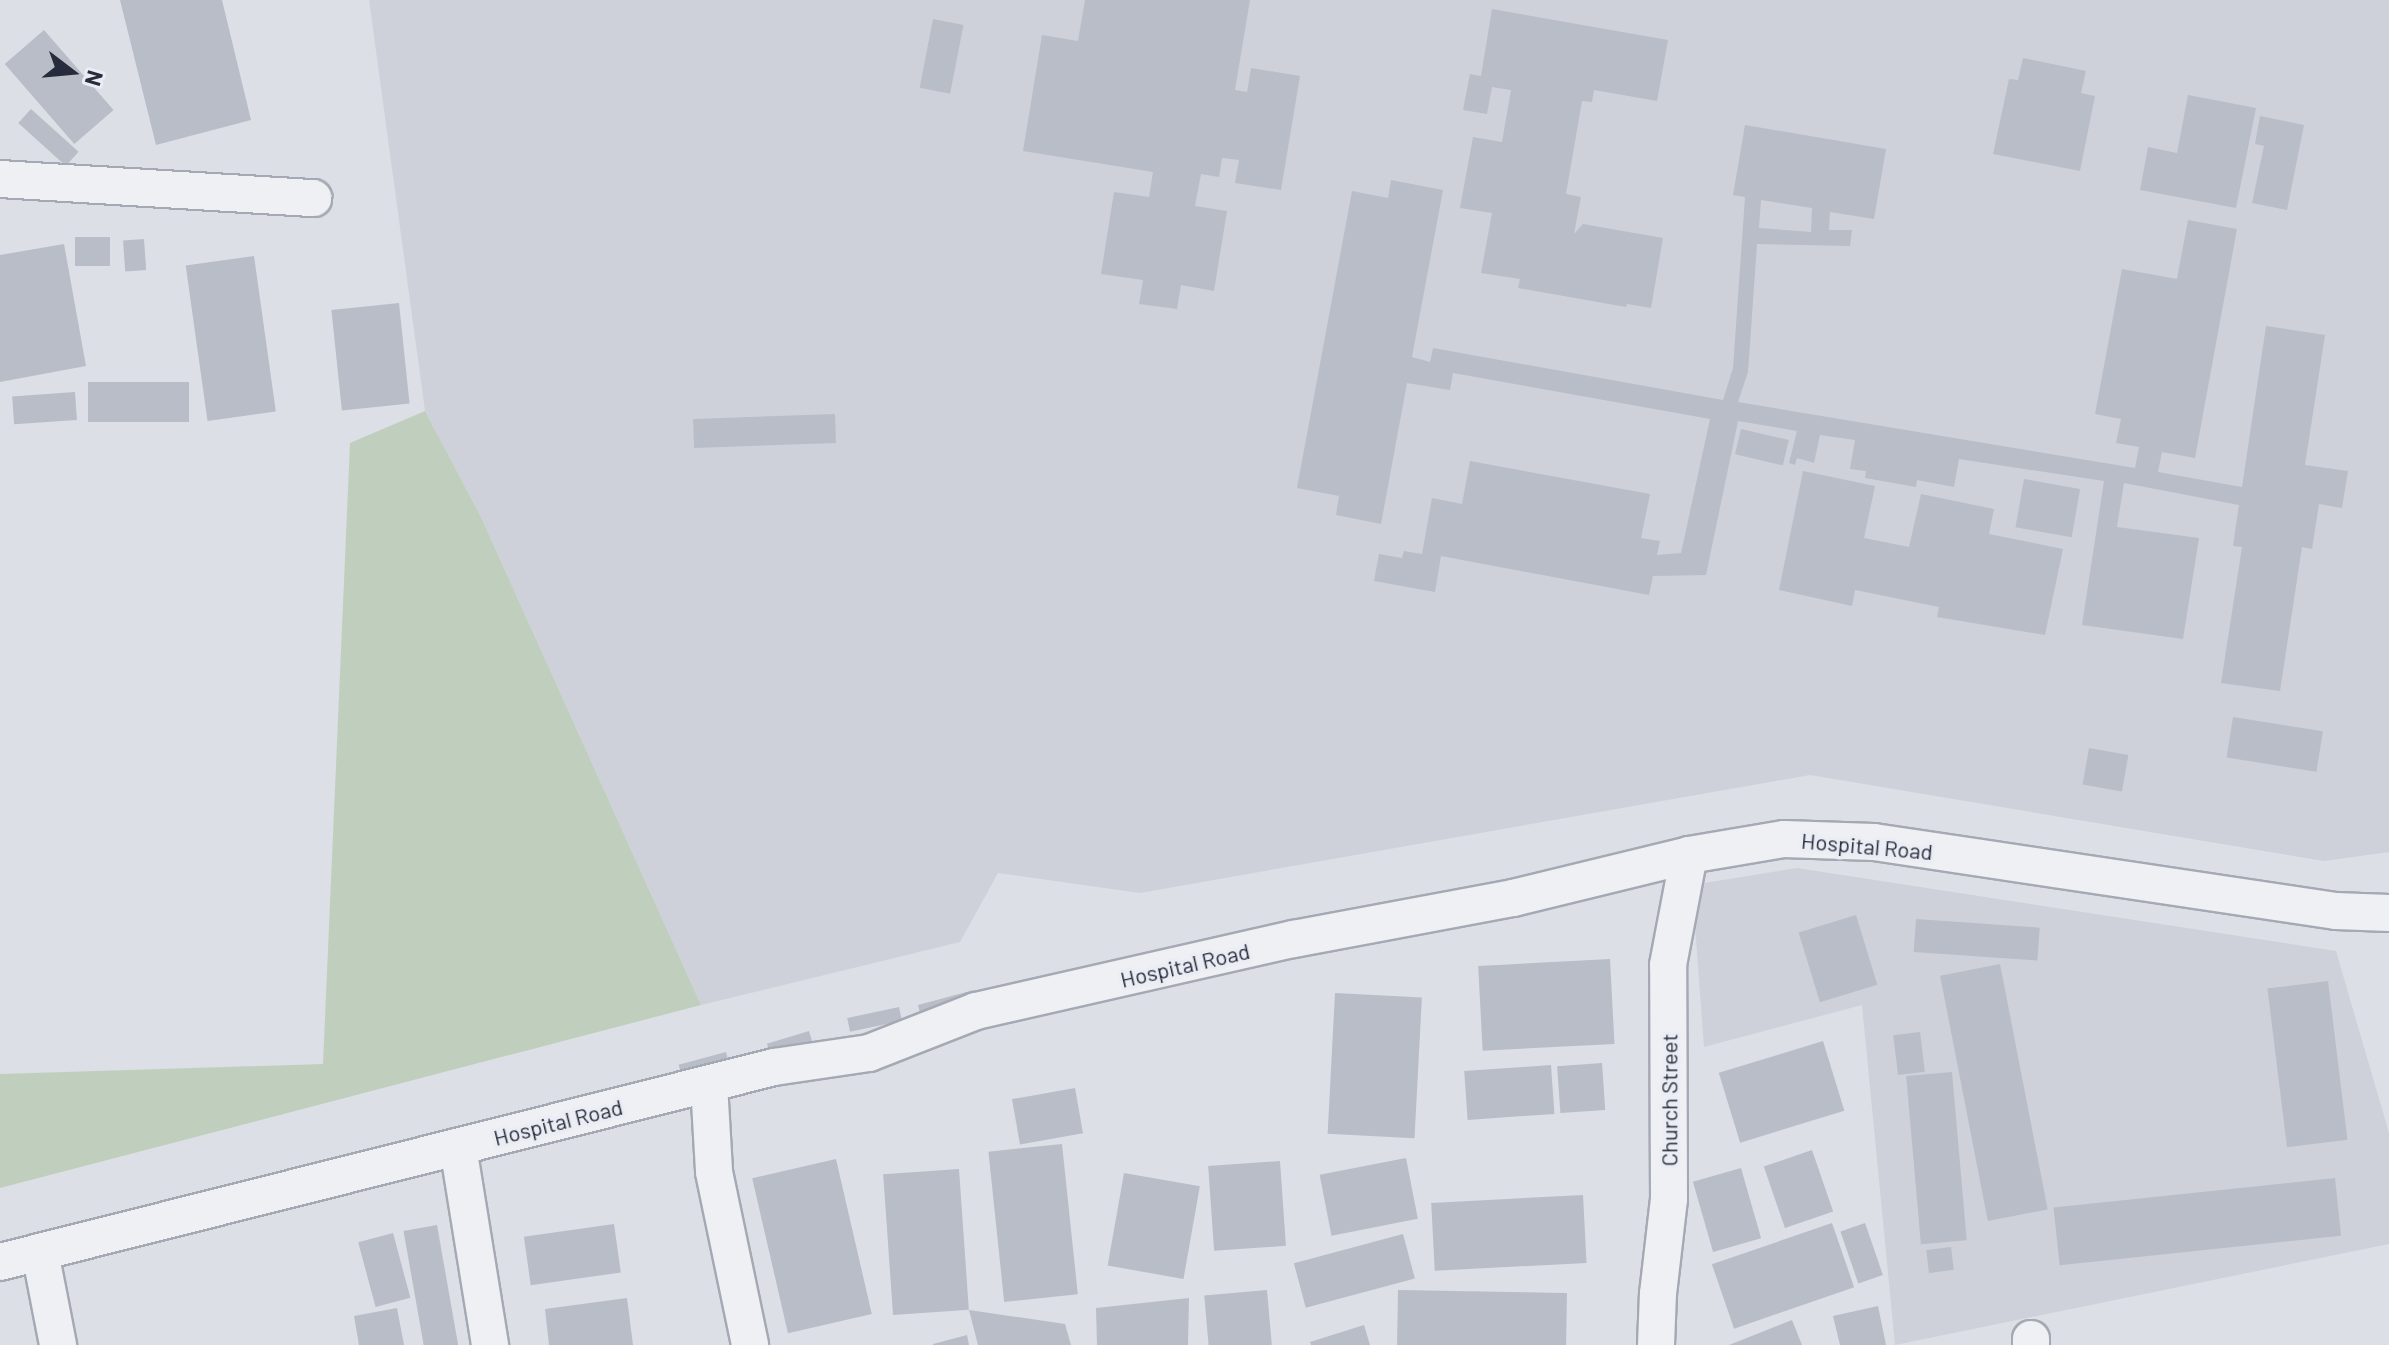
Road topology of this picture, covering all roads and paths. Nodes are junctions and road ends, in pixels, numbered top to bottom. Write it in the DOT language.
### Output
graph roads {
  1 [pos="0,179"];
  2 [pos="313,198"];
  3 [pos="1689,855"];
  4 [pos="2389,913"];
  5 [pos="709,1084"];
  6 [pos="458,1147"];
  7 [pos="40,1252"];
  8 [pos="0,1262"];
  9 [pos="58,1345"];
  10 [pos="490,1345"];
  11 [pos="750,1345"];
  12 [pos="1656,1345"];
  1 -- 2 [label="street"];
  3 -- 4 [label="street, Hospital Road"];
  3 -- 5 [label="street, Hospital Road"];
  3 -- 12 [label="street, Church Street"];
  5 -- 6 [label="street, Hospital Road"];
  5 -- 11 [label="street"];
  6 -- 7 [label="street, Hospital Road"];
  6 -- 10 [label="street"];
  7 -- 8 [label="street, Hospital Road"];
  7 -- 9 [label="street"];
}
